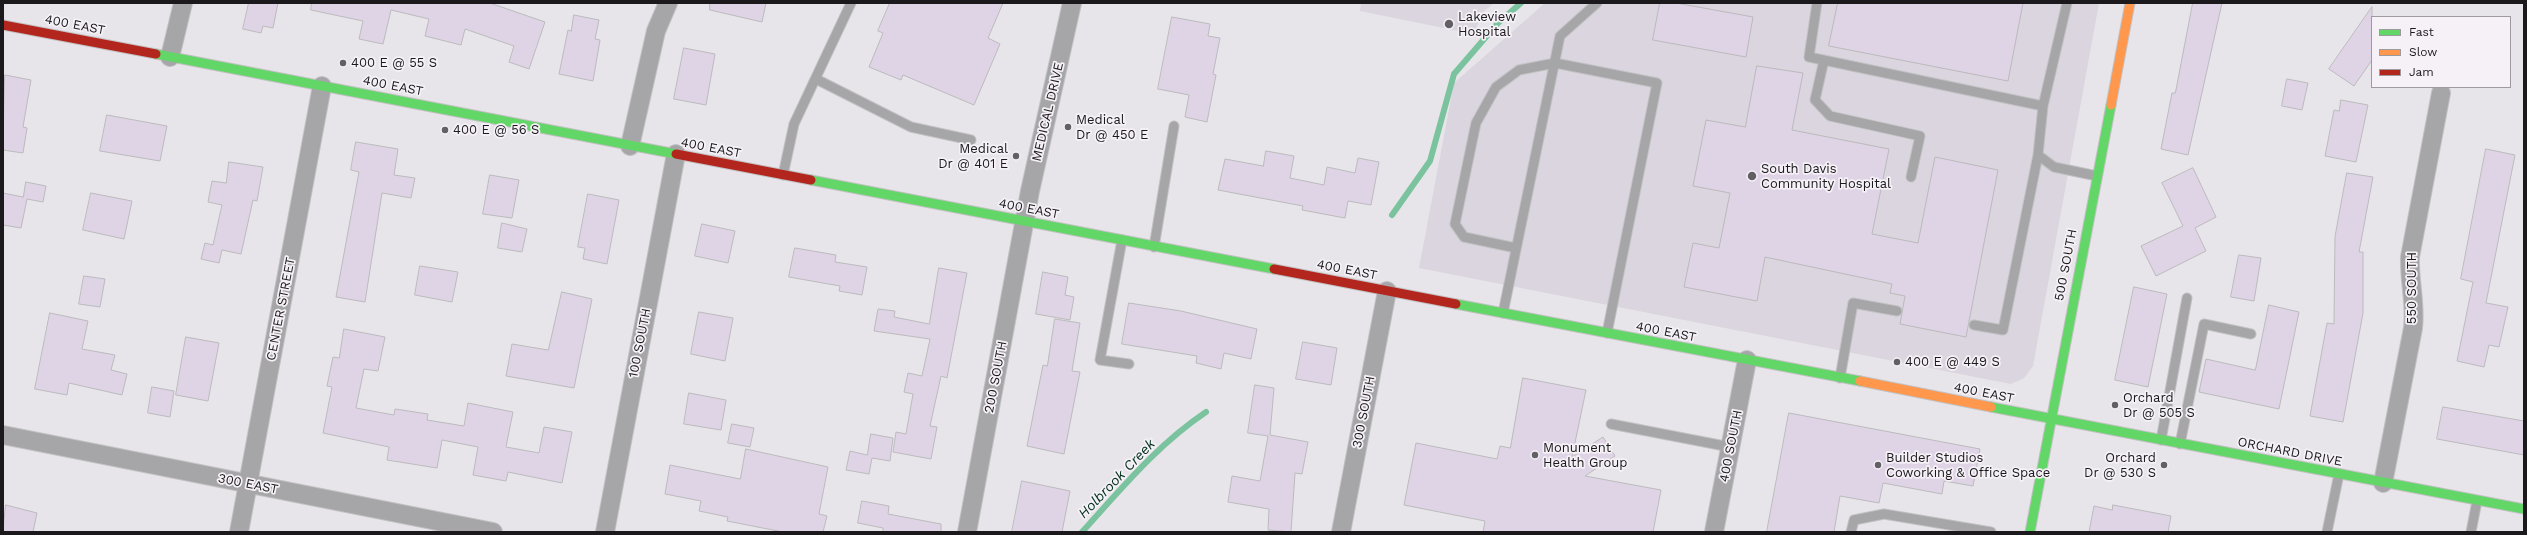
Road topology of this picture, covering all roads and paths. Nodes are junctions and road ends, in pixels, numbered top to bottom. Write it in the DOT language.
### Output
graph roads {
  1 [pos="183,3"];
  2 [pos="668,3"];
  3 [pos="851,3"];
  4 [pos="1072,3"];
  5 [pos="1597,3"];
  6 [pos="1817,3"];
  7 [pos="2067,3"];
  8 [pos="2130,3"];
  9 [pos="3,24"];
  10 [pos="170,56"];
  11 [pos="1824,60"];
  12 [pos="1555,63"];
  13 [pos="816,80"];
  14 [pos="322,86"];
  15 [pos="2441,93"];
  16 [pos="2043,106"];
  17 [pos="1174,126"];
  18 [pos="971,140"];
  19 [pos="630,146"];
  20 [pos="676,154"];
  21 [pos="2038,155"];
  22 [pos="782,175"];
  23 [pos="2097,176"];
  24 [pos="1911,177"];
  25 [pos="1025,222"];
  26 [pos="1122,240"];
  27 [pos="1154,246"];
  28 [pos="1516,248"];
  29 [pos="1388,291"];
  30 [pos="2187,298"];
  31 [pos="1897,311"];
  32 [pos="1503,313"];
  33 [pos="1974,325"];
  34 [pos="1607,333"];
  35 [pos="2251,334"];
  36 [pos="1747,360"];
  37 [pos="1129,364"];
  38 [pos="1840,378"];
  39 [pos="2051,419"];
  40 [pos="1611,424"];
  41 [pos="3,435"];
  42 [pos="2161,440"];
  43 [pos="2180,444"];
  44 [pos="1730,447"];
  45 [pos="2339,474"];
  46 [pos="2383,483"];
  47 [pos="248,484"];
  48 [pos="2477,501"];
  49 [pos="2524,510"];
  50 [pos="239,532"];
  51 [pos="494,532"];
  52 [pos="605,532"];
  53 [pos="967,532"];
  54 [pos="1341,532"];
  55 [pos="1714,532"];
  56 [pos="1851,532"];
  57 [pos="1991,532"];
  58 [pos="2030,532"];
  59 [pos="2327,532"];
  60 [pos="2471,532"];
  1 -- 10 [label="street"];
  2 -- 19 [label="street"];
  3 -- 13 [label="lane"];
  4 -- 25 [label="street, MEDICAL DRIVE"];
  5 -- 12 [label="lane"];
  6 -- 11 [label="lane"];
  7 -- 16 [label="lane"];
  8 -- 23 [label="main road, 500 SOUTH"];
  9 -- 10 [label="main road, 400 EAST"];
  10 -- 14 [label="main road, 400 EAST"];
  11 -- 16 [label="lane"];
  11 -- 24 [label="lane"];
  12 -- 28 [label="lane"];
  12 -- 28 [label="lane"];
  12 -- 34 [label="lane"];
  13 -- 18 [label="lane"];
  13 -- 22 [label="lane"];
  14 -- 19 [label="main road, 400 EAST"];
  14 -- 47 [label="street, CENTER STREET"];
  15 -- 46 [label="street, 550 SOUTH"];
  16 -- 21 [label="lane"];
  17 -- 27 [label="lane"];
  19 -- 20 [label="main road, 400 EAST"];
  20 -- 22 [label="main road, 400 EAST"];
  20 -- 52 [label="street, 100 SOUTH"];
  21 -- 23 [label="lane"];
  21 -- 33 [label="lane"];
  22 -- 25 [label="main road, 400 EAST"];
  23 -- 39 [label="main road, 500 SOUTH"];
  25 -- 26 [label="main road, 400 EAST"];
  25 -- 53 [label="street, 200 SOUTH"];
  26 -- 27 [label="main road, 400 EAST"];
  26 -- 37 [label="lane"];
  27 -- 29 [label="main road, 400 EAST"];
  28 -- 32 [label="lane"];
  29 -- 32 [label="main road, 400 EAST"];
  29 -- 54 [label="street, 300 SOUTH"];
  30 -- 42 [label="lane"];
  31 -- 38 [label="lane"];
  32 -- 34 [label="main road, 400 EAST"];
  34 -- 36 [label="main road, 400 EAST"];
  35 -- 43 [label="lane"];
  36 -- 38 [label="main road, 400 EAST"];
  36 -- 44 [label="street, 400 SOUTH"];
  38 -- 39 [label="main road, 400 EAST"];
  39 -- 42 [label="main road, ORCHARD DRIVE"];
  39 -- 58 [label="main road, 500 SOUTH"];
  40 -- 44 [label="lane"];
  41 -- 47 [label="street, 300 EAST"];
  42 -- 43 [label="main road, ORCHARD DRIVE"];
  43 -- 45 [label="main road, ORCHARD DRIVE"];
  44 -- 55 [label="street, 400 SOUTH"];
  45 -- 46 [label="main road, ORCHARD DRIVE"];
  45 -- 59 [label="lane"];
  46 -- 48 [label="main road, ORCHARD DRIVE"];
  47 -- 50 [label="street, CENTER STREET"];
  47 -- 51 [label="street, 300 EAST"];
  48 -- 49 [label="main road, ORCHARD DRIVE"];
  48 -- 60 [label="lane"];
  56 -- 57 [label="lane"];
}
